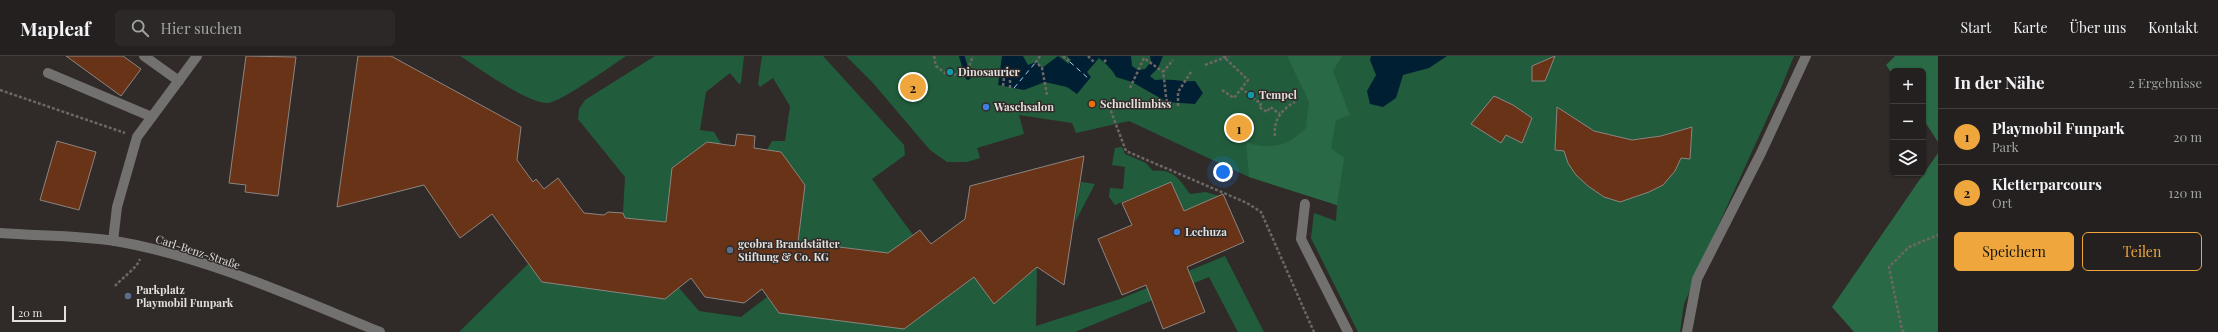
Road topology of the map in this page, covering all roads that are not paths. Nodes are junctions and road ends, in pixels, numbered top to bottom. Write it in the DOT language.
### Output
graph roads {
  1 [pos="144,56"];
  2 [pos="197,56"];
  3 [pos="1806,56"];
  4 [pos="48,73"];
  5 [pos="178,81"];
  6 [pos="152,117"];
  7 [pos="1305,204"];
  8 [pos="0,233"];
  9 [pos="113,241"];
  10 [pos="380,332"];
  11 [pos="1348,332"];
  12 [pos="1688,332"];
  1 -- 5 [label="street"];
  2 -- 5 [label="street"];
  3 -- 12 [label="street"];
  4 -- 6 [label="street"];
  5 -- 6 [label="street"];
  6 -- 9 [label="street"];
  7 -- 11 [label="street"];
  8 -- 9 [label="street, Carl-Benz-Straße"];
  9 -- 10 [label="street, Carl-Benz-Straße"];
}
